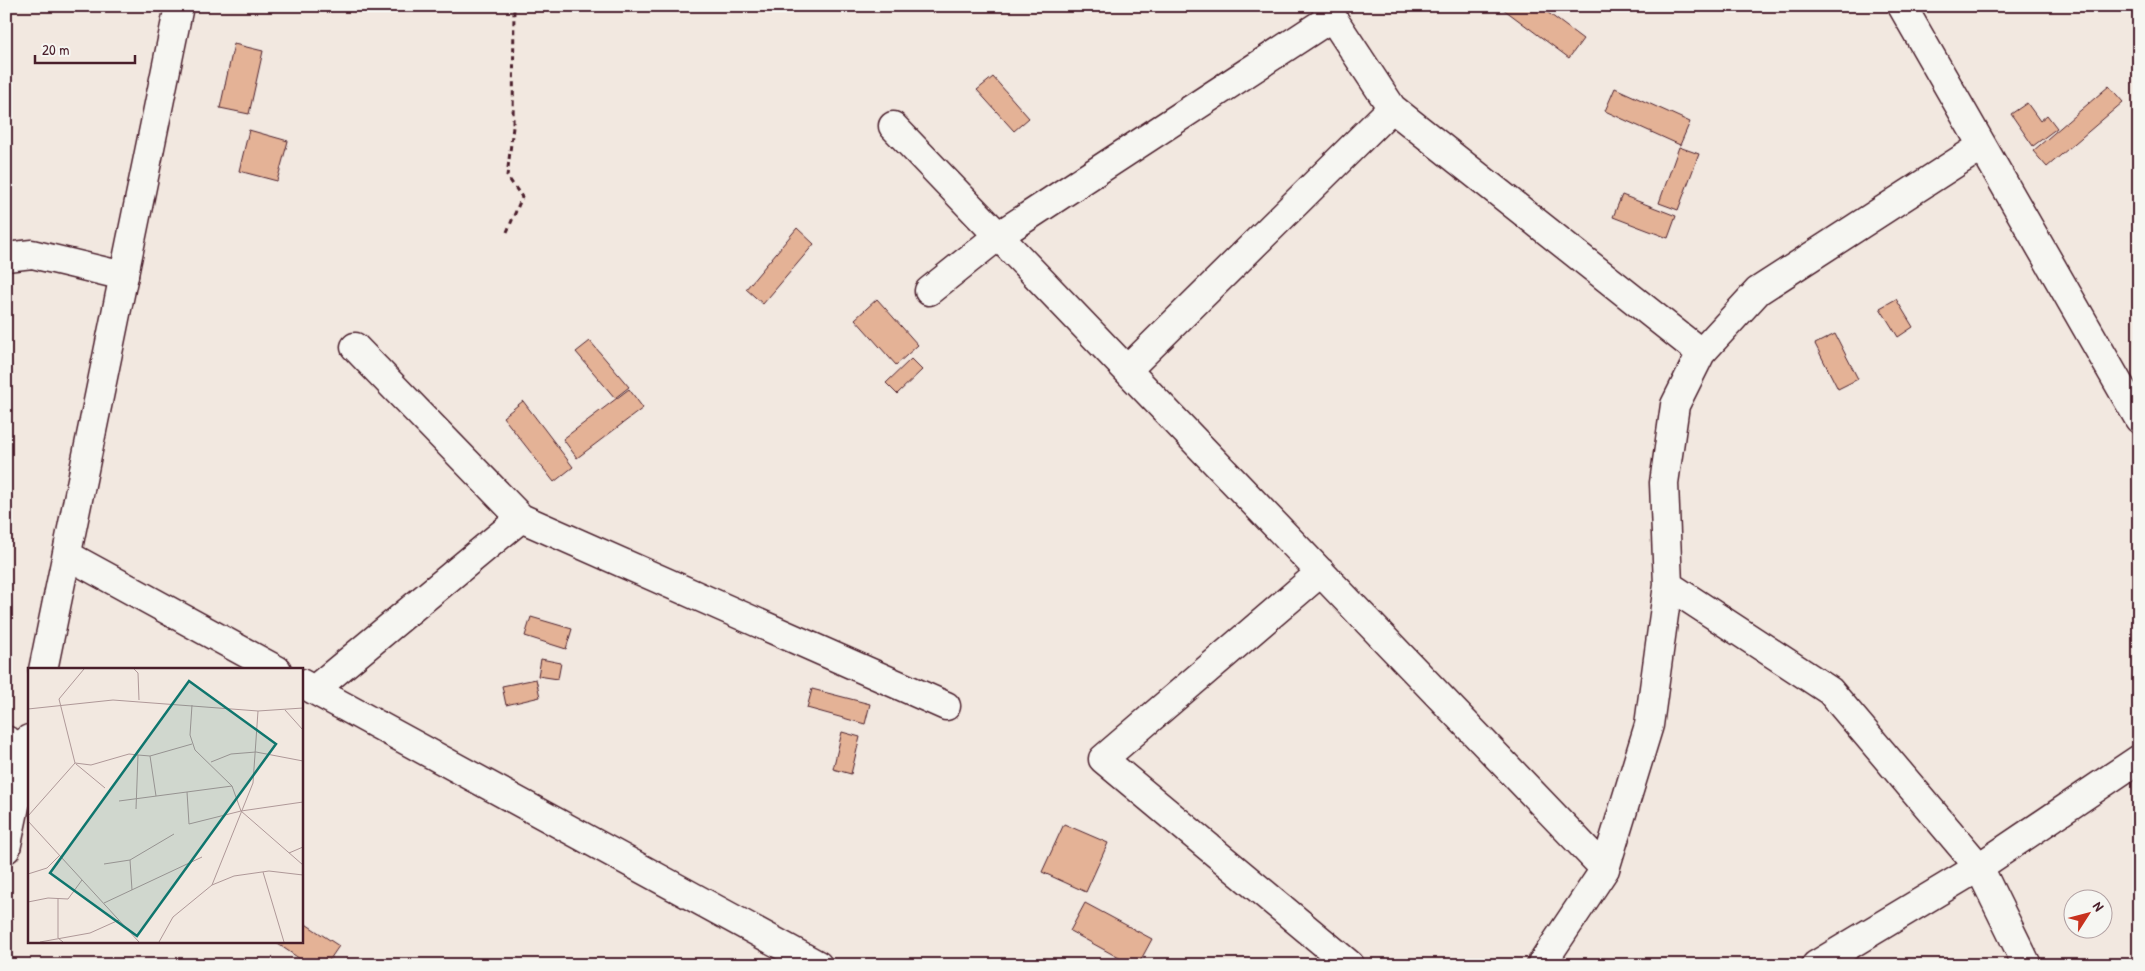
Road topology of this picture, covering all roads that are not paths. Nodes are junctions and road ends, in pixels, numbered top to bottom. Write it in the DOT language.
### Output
graph roads {
  1 [pos="179,6"];
  2 [pos="1902,6"];
  3 [pos="1329,12"];
  4 [pos="1392,108"];
  5 [pos="893,126"];
  6 [pos="1982,146"];
  7 [pos="998,236"];
  8 [pos="6,257"];
  9 [pos="124,276"];
  10 [pos="929,291"];
  11 [pos="355,347"];
  12 [pos="1701,353"];
  13 [pos="1127,370"];
  14 [pos="2139,419"];
  15 [pos="521,518"];
  16 [pos="67,555"];
  17 [pos="1321,572"];
  18 [pos="1668,585"];
  19 [pos="43,668"];
  20 [pos="273,668"];
  21 [pos="308,687"];
  22 [pos="946,706"];
  23 [pos="21,743"];
  24 [pos="2139,759"];
  25 [pos="6,849"];
  26 [pos="1979,867"];
  27 [pos="1605,869"];
  28 [pos="818,965"];
  29 [pos="1350,965"];
  30 [pos="1541,965"];
  31 [pos="1816,965"];
  32 [pos="2027,965"];
  1 -- 9 [label="street"];
  2 -- 6 [label="street"];
  3 -- 4 [label="street"];
  3 -- 7 [label="street"];
  4 -- 12 [label="street"];
  4 -- 13 [label="street"];
  5 -- 7 [label="street"];
  6 -- 12 [label="street"];
  6 -- 14 [label="street"];
  7 -- 10 [label="street"];
  7 -- 13 [label="street"];
  8 -- 9 [label="street"];
  9 -- 16 [label="street"];
  11 -- 15 [label="street"];
  12 -- 18 [label="street"];
  13 -- 17 [label="street"];
  15 -- 21 [label="street"];
  15 -- 22 [label="street"];
  16 -- 19 [label="street"];
  16 -- 20 [label="street"];
  17 -- 27 [label="street"];
  17 -- 29 [label="street"];
  18 -- 26 [label="street"];
  18 -- 27 [label="street"];
  21 -- 28 [label="street"];
  23 -- 25 [label="street"];
  24 -- 26 [label="street"];
  26 -- 31 [label="street"];
  26 -- 32 [label="street"];
  27 -- 30 [label="street"];
}
